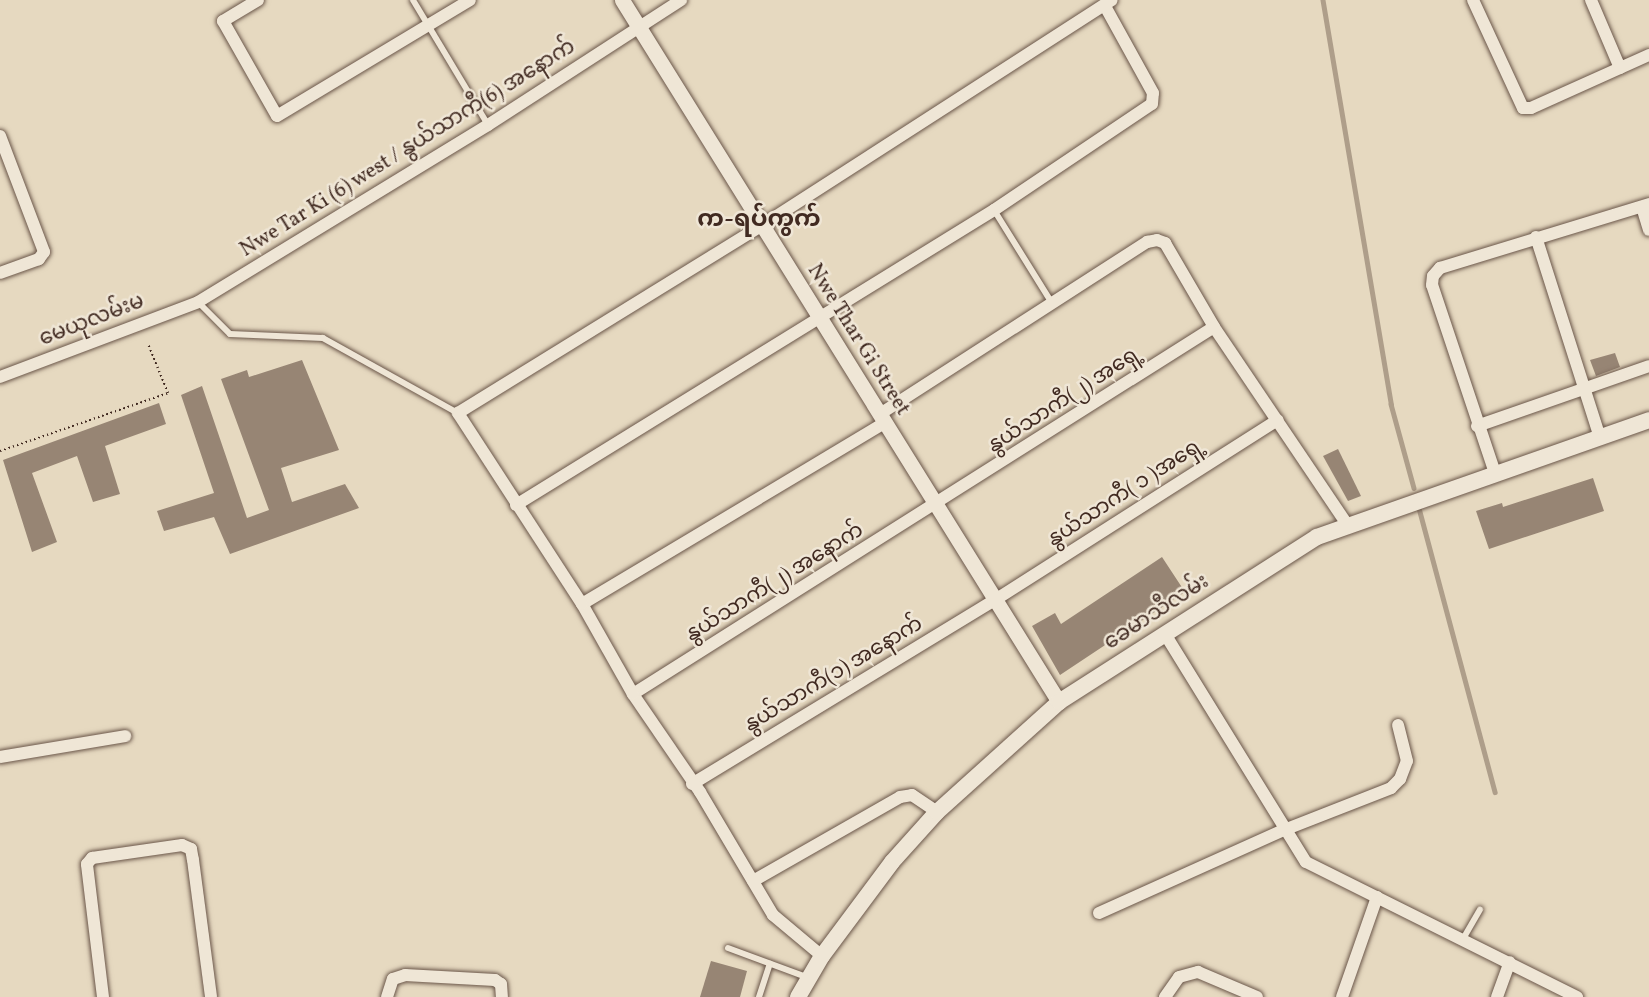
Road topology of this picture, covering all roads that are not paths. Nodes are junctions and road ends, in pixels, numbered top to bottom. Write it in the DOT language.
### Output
graph roads {
  1 [pos="258,0"];
  2 [pos="413,0"];
  3 [pos="470,0"];
  4 [pos="622,0"];
  5 [pos="681,0"];
  6 [pos="1473,0"];
  7 [pos="1591,0"];
  8 [pos="1109,3"];
  9 [pos="428,25"];
  10 [pos="637,27"];
  11 [pos="1649,55"];
  12 [pos="1620,68"];
  13 [pos="488,124"];
  14 [pos="0,136"];
  15 [pos="3,154"];
  16 [pos="1645,206"];
  17 [pos="994,210"];
  18 [pos="761,226"];
  19 [pos="1649,230"];
  20 [pos="1536,237"];
  21 [pos="0,273"];
  22 [pos="198,302"];
  23 [pos="1052,303"];
  24 [pos="820,318"];
  25 [pos="1214,327"];
  26 [pos="1649,366"];
  27 [pos="0,377"];
  28 [pos="1585,388"];
  29 [pos="458,412"];
  30 [pos="882,418"];
  31 [pos="1278,420"];
  32 [pos="1649,420"];
  33 [pos="1477,426"];
  34 [pos="1600,437"];
  35 [pos="1495,473"];
  36 [pos="516,505"];
  37 [pos="936,505"];
  38 [pos="1347,524"];
  39 [pos="995,600"];
  40 [pos="582,604"];
  41 [pos="1165,634"];
  42 [pos="633,694"];
  43 [pos="1059,702"];
  44 [pos="1398,725"];
  45 [pos="125,736"];
  46 [pos="0,757"];
  47 [pos="692,784"];
  48 [pos="937,812"];
  49 [pos="1286,833"];
  50 [pos="753,881"];
  51 [pos="1377,897"];
  52 [pos="1480,910"];
  53 [pos="1099,913"];
  54 [pos="1463,939"];
  55 [pos="728,948"];
  56 [pos="822,956"];
  57 [pos="1510,962"];
  58 [pos="770,964"];
  59 [pos="809,978"];
  60 [pos="103,997"];
  61 [pos="212,997"];
  62 [pos="387,997"];
  63 [pos="502,997"];
  64 [pos="759,997"];
  65 [pos="798,997"];
  66 [pos="1165,997"];
  67 [pos="1257,997"];
  68 [pos="1342,997"];
  69 [pos="1497,997"];
  70 [pos="1577,997"];
  1 -- 9 [label="street"];
  2 -- 9 [label="lane"];
  3 -- 9 [label="street"];
  4 -- 10 [label="street, Nwe Thar Gi Street"];
  5 -- 10 [label="street, Nwe Tar Ki (6) west / နွယ်သာကီ(6) အနောက်"];
  6 -- 12 [label="street"];
  7 -- 12 [label="street"];
  8 -- 17 [label="street"];
  8 -- 18 [label="street"];
  9 -- 13 [label="lane"];
  10 -- 13 [label="street, Nwe Tar Ki (6) west / နွယ်သာကီ(6) အနောက်"];
  10 -- 18 [label="street, Nwe Thar Gi Street"];
  11 -- 12 [label="street"];
  13 -- 22 [label="street, Nwe Tar Ki (6) west / နွယ်သာကီ(6) အနောက်"];
  14 -- 15 [label="street"];
  15 -- 21 [label="street"];
  16 -- 19 [label="street"];
  16 -- 20 [label="street"];
  17 -- 23 [label="lane"];
  17 -- 24 [label="street"];
  18 -- 24 [label="street, Nwe Thar Gi Street"];
  18 -- 29 [label="street"];
  20 -- 28 [label="street"];
  20 -- 33 [label="street"];
  22 -- 27 [label="street, မေယုလမ်းမ"];
  22 -- 29 [label="lane"];
  23 -- 25 [label="street"];
  23 -- 30 [label="street"];
  24 -- 30 [label="street, Nwe Thar Gi Street"];
  24 -- 36 [label="street"];
  25 -- 31 [label="street"];
  25 -- 37 [label="street, နွယ်သာကီ(၂) အရှေ့"];
  26 -- 28 [label="street"];
  28 -- 33 [label="street"];
  28 -- 34 [label="street"];
  29 -- 36 [label="street"];
  30 -- 37 [label="street, Nwe Thar Gi Street"];
  30 -- 40 [label="street"];
  31 -- 38 [label="street"];
  31 -- 39 [label="street, နွယ်သာကီ( ၁ )အရှေ့"];
  32 -- 34 [label="main road, ခေမာသီလမ်း"];
  33 -- 35 [label="street"];
  34 -- 35 [label="main road, ခေမာသီလမ်း"];
  35 -- 38 [label="main road, ခေမာသီလမ်း"];
  36 -- 40 [label="street"];
  37 -- 39 [label="street, Nwe Thar Gi Street"];
  37 -- 42 [label="street, နွယ်သာကီ(၂) အနောက်"];
  38 -- 41 [label="main road, ခေမာသီလမ်း"];
  39 -- 43 [label="street, Nwe Thar Gi Street"];
  39 -- 47 [label="street, နွယ်သာကီ(၁) အနောက်"];
  40 -- 42 [label="street"];
  41 -- 43 [label="main road, ခေမာသီလမ်း"];
  41 -- 49 [label="street"];
  42 -- 47 [label="street"];
  43 -- 48 [label="main road, ခေမာသီလမ်း"];
  44 -- 49 [label="street"];
  45 -- 46 [label="street"];
  47 -- 50 [label="street"];
  48 -- 50 [label="street"];
  48 -- 56 [label="main road, ခေမာသီလမ်း"];
  49 -- 51 [label="street"];
  49 -- 53 [label="street"];
  50 -- 56 [label="street"];
  51 -- 54 [label="street"];
  51 -- 68 [label="street"];
  52 -- 54 [label="lane"];
  54 -- 57 [label="street"];
  55 -- 58 [label="lane"];
  56 -- 59 [label="main road, ခေမာသီလမ်း"];
  57 -- 69 [label="street"];
  57 -- 70 [label="street"];
  58 -- 59 [label="lane"];
  58 -- 64 [label="lane"];
  59 -- 65 [label="main road, ခေမာသီလမ်း"];
  60 -- 61 [label="street"];
  62 -- 63 [label="street"];
  66 -- 67 [label="street"];
}
